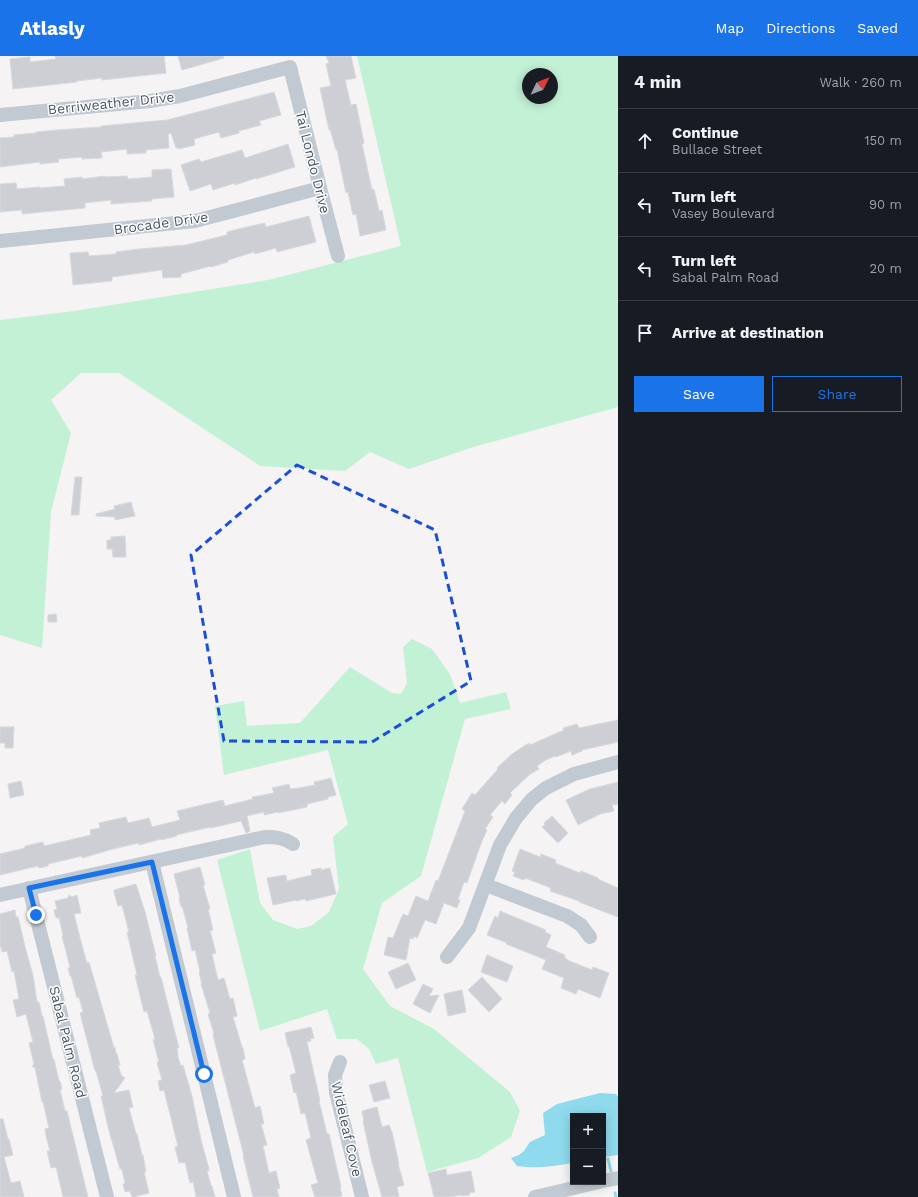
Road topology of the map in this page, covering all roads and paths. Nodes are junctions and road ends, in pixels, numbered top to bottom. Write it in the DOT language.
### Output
graph roads {
  1 [pos="290,67"];
  2 [pos="0,115"];
  3 [pos="320,188"];
  4 [pos="0,241"];
  5 [pos="338,256"];
  6 [pos="618,762"];
  7 [pos="293,844"];
  8 [pos="152,862"];
  9 [pos="486,885"];
  10 [pos="29,888"];
  11 [pos="0,895"];
  12 [pos="590,937"];
  13 [pos="447,957"];
  14 [pos="340,1062"];
  15 [pos="618,1178"];
  16 [pos="606,1180"];
  17 [pos="586,1185"];
  18 [pos="107,1197"];
  19 [pos="234,1197"];
  20 [pos="362,1197"];
  21 [pos="535,1197"];
  1 -- 2 [label="street, Berriweather Drive"];
  1 -- 3 [label="street, Tai Londo Drive"];
  3 -- 4 [label="street, Brocade Drive"];
  3 -- 5 [label="street, Tai Londo Drive"];
  6 -- 9 [label="street"];
  7 -- 8 [label="street"];
  8 -- 10 [label="street"];
  8 -- 19 [label="street"];
  9 -- 12 [label="street"];
  9 -- 13 [label="street"];
  10 -- 11 [label="street"];
  10 -- 18 [label="street, Sabal Palm Road"];
  14 -- 20 [label="street, Wideleaf Cove"];
  15 -- 16 [label="street"];
  17 -- 21 [label="street"];
}
